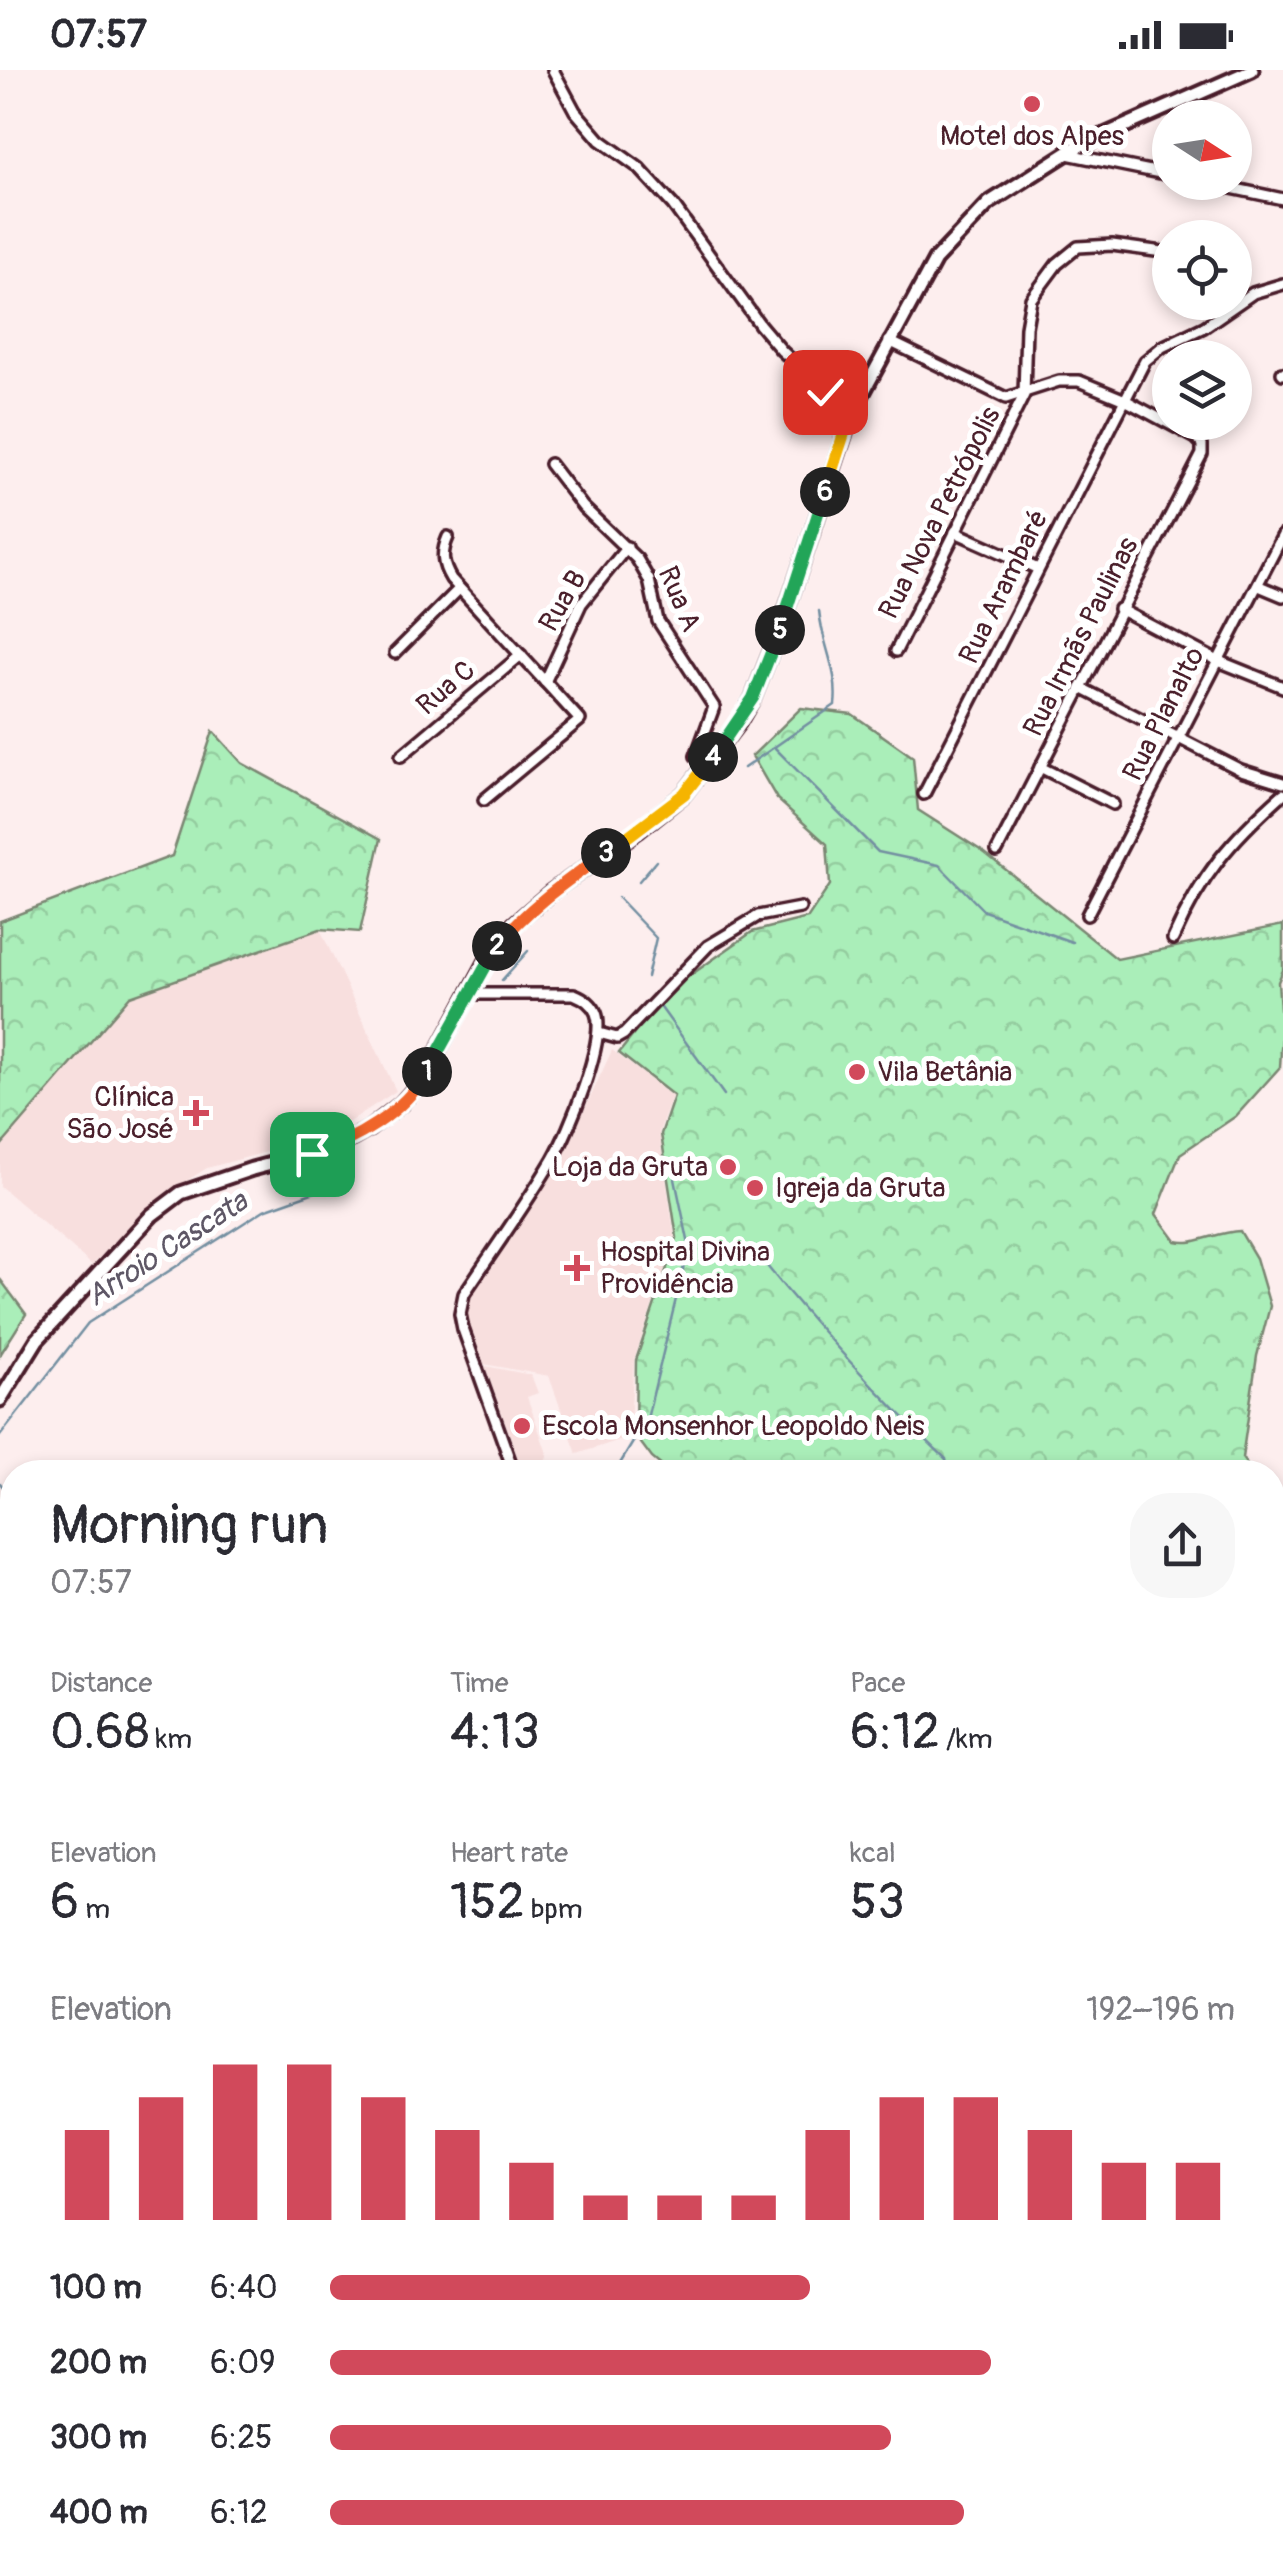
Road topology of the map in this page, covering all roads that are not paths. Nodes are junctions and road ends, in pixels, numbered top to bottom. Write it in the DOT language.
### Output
graph roads {
  1 [pos="553,70"];
  2 [pos="1250,70"];
  3 [pos="1067,154"];
  4 [pos="1152,172"];
  5 [pos="1252,192"];
  6 [pos="1283,199"];
  7 [pos="1152,252"];
  8 [pos="1283,284"];
  9 [pos="889,341"];
  10 [pos="1024,394"];
  11 [pos="1125,400"];
  12 [pos="850,415"];
  13 [pos="550,464"];
  14 [pos="955,532"];
  15 [pos="1283,535"];
  16 [pos="448,537"];
  17 [pos="627,547"];
  18 [pos="1036,568"];
  19 [pos="1259,586"];
  20 [pos="459,589"];
  21 [pos="1283,596"];
  22 [pos="1119,609"];
  23 [pos="896,651"];
  24 [pos="395,653"];
  25 [pos="521,655"];
  26 [pos="1216,660"];
  27 [pos="545,682"];
  28 [pos="1283,687"];
  29 [pos="1081,688"];
  30 [pos="1176,738"];
  31 [pos="401,756"];
  32 [pos="706,766"];
  33 [pos="1040,767"];
  34 [pos="1283,783"];
  35 [pos="924,794"];
  36 [pos="1283,794"];
  37 [pos="484,800"];
  38 [pos="1113,804"];
  39 [pos="997,850"];
  40 [pos="800,908"];
  41 [pos="1087,915"];
  42 [pos="1173,939"];
  43 [pos="470,994"];
  44 [pos="599,1032"];
  45 [pos="0,1400"];
  46 [pos="510,1460"];
  1 -- 12 [label="street"];
  2 -- 3 [label="main road"];
  3 -- 4 [label="street"];
  3 -- 9 [label="main road"];
  5 -- 6 [label="street"];
  7 -- 10 [label="street"];
  8 -- 11 [label="street, Rua Arambaré"];
  9 -- 10 [label="street"];
  9 -- 12 [label="main road"];
  10 -- 11 [label="street"];
  10 -- 14 [label="street, Rua Nova Petrópolis"];
  11 -- 18 [label="street, Rua Arambaré"];
  11 -- 22 [label="street, Rua Irmãs Paulinas"];
  12 -- 32 [label="main road"];
  13 -- 17 [label="street, Rua A"];
  14 -- 18 [label="street"];
  14 -- 23 [label="street, Rua Nova Petrópolis"];
  15 -- 19 [label="street, Rua Planalto"];
  16 -- 20 [label="street"];
  17 -- 27 [label="street, Rua B"];
  17 -- 32 [label="street, Rua A"];
  18 -- 35 [label="street, Rua Arambaré"];
  19 -- 21 [label="street"];
  19 -- 26 [label="street, Rua Planalto"];
  20 -- 24 [label="street"];
  20 -- 25 [label="street"];
  22 -- 26 [label="street"];
  22 -- 29 [label="street, Rua Irmãs Paulinas"];
  25 -- 27 [label="street"];
  25 -- 31 [label="street, Rua C"];
  26 -- 28 [label="street"];
  26 -- 30 [label="street, Rua Planalto"];
  27 -- 37 [label="street"];
  29 -- 30 [label="street"];
  29 -- 33 [label="street, Rua Irmãs Paulinas"];
  30 -- 34 [label="street"];
  30 -- 41 [label="street, Rua Planalto"];
  32 -- 43 [label="main road"];
  33 -- 38 [label="street"];
  33 -- 39 [label="street, Rua Irmãs Paulinas"];
  36 -- 42 [label="street"];
  40 -- 44 [label="street"];
  43 -- 44 [label="street"];
  43 -- 45 [label="main road"];
  44 -- 46 [label="street"];
}
